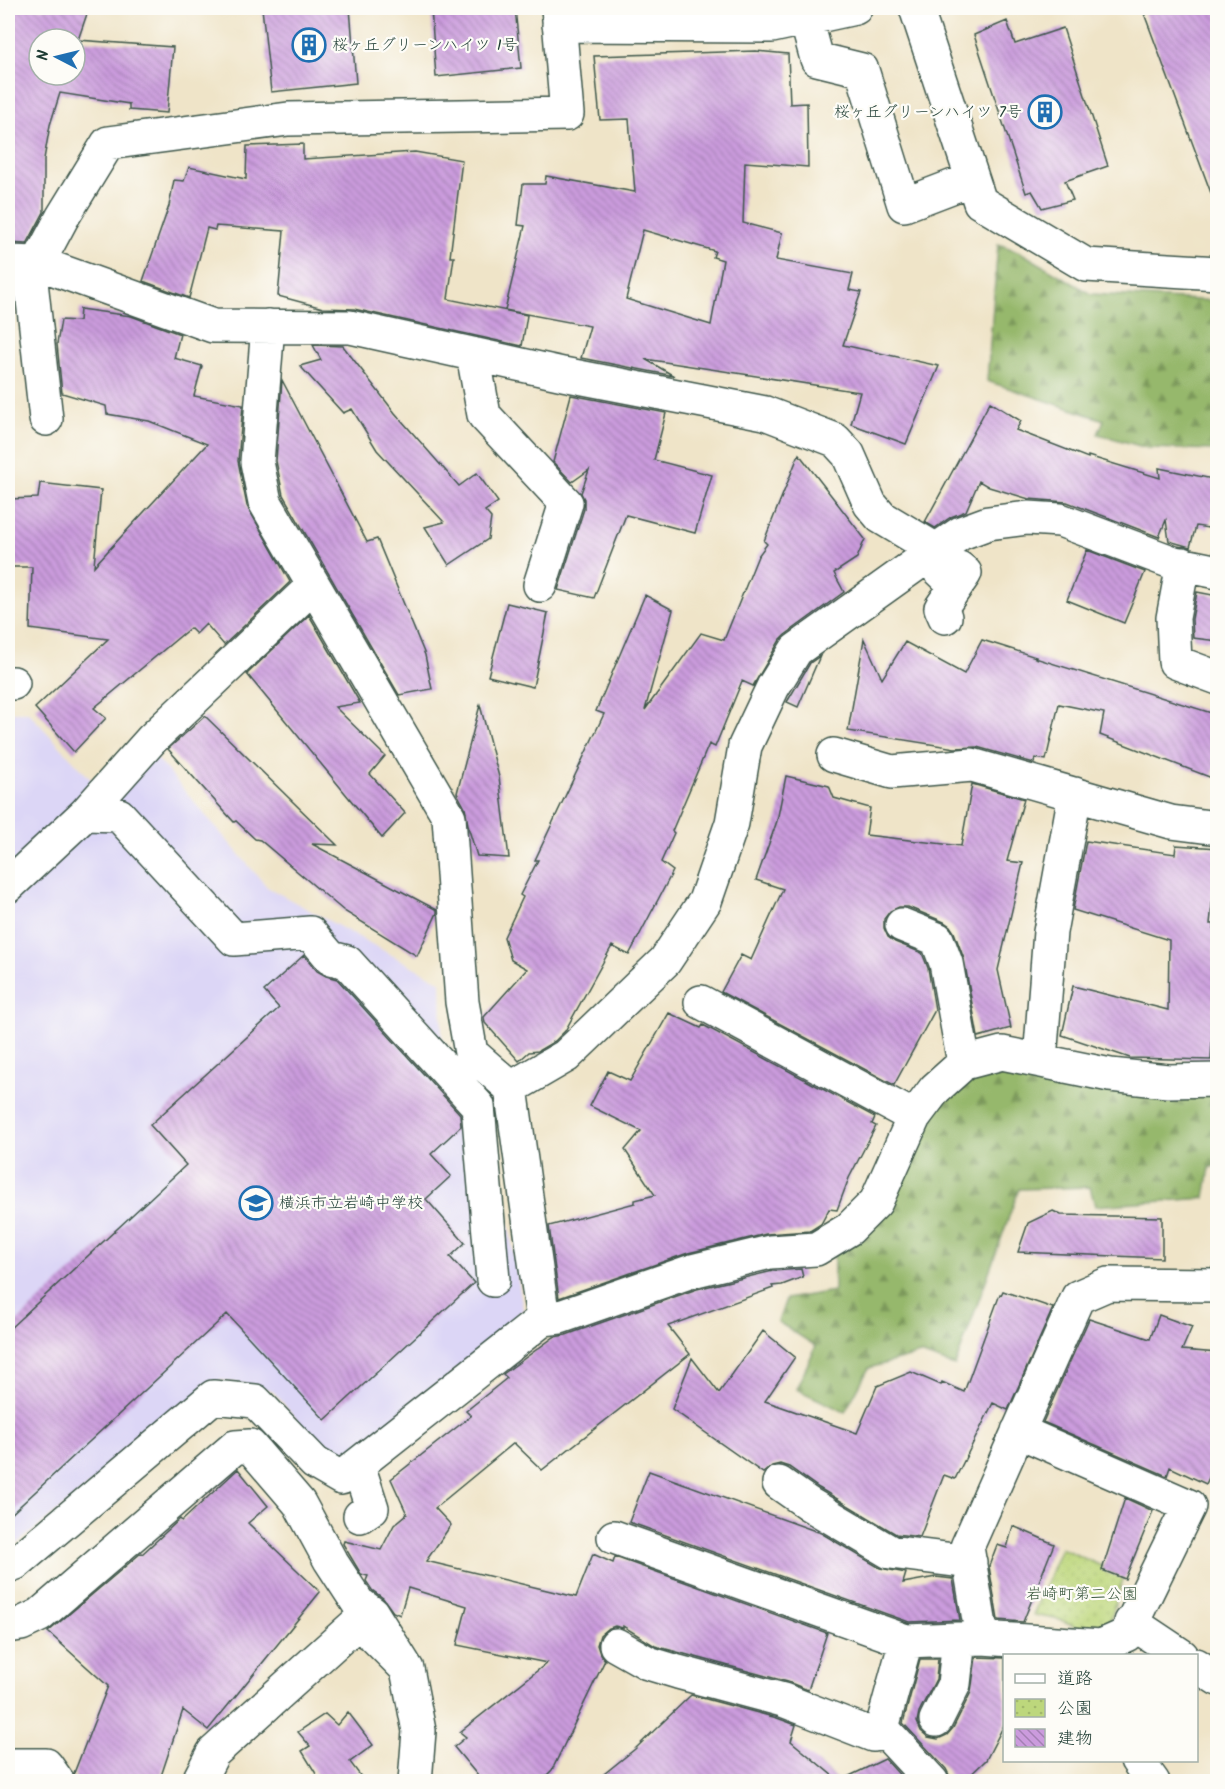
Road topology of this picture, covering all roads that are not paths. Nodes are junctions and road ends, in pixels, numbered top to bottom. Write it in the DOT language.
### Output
graph roads {
  1 [pos="855,8"];
  2 [pos="916,8"];
  3 [pos="559,16"];
  4 [pos="806,18"];
  5 [pos="972,178"];
  6 [pos="25,263"];
  7 [pos="1218,273"];
  8 [pos="268,326"];
  9 [pos="473,354"];
  10 [pos="46,419"];
  11 [pos="937,549"];
  12 [pos="1183,564"];
  13 [pos="976,568"];
  14 [pos="1218,572"];
  15 [pos="540,585"];
  16 [pos="313,586"];
  17 [pos="945,617"];
  18 [pos="1175,662"];
  19 [pos="1218,678"];
  20 [pos="1218,699"];
  21 [pos="834,755"];
  22 [pos="1075,794"];
  23 [pos="85,814"];
  24 [pos="1218,828"];
  25 [pos="8,886"];
  26 [pos="902,925"];
  27 [pos="701,1002"];
  28 [pos="1040,1060"];
  29 [pos="964,1063"];
  30 [pos="1218,1080"];
  31 [pos="511,1088"];
  32 [pos="914,1118"];
  33 [pos="493,1280"];
  34 [pos="1218,1285"];
  35 [pos="543,1319"];
  36 [pos="1018,1431"];
  37 [pos="358,1465"];
  38 [pos="779,1483"];
  39 [pos="360,1516"];
  40 [pos="614,1537"];
  41 [pos="970,1562"];
  42 [pos="8,1566"];
  43 [pos="1131,1622"];
  44 [pos="8,1626"];
  45 [pos="971,1639"];
  46 [pos="906,1641"];
  47 [pos="616,1645"];
  48 [pos="1179,1654"];
  49 [pos="1198,1666"];
  50 [pos="407,1669"];
  51 [pos="1218,1679"];
  52 [pos="936,1720"];
  53 [pos="886,1733"];
  54 [pos="1138,1762"];
  55 [pos="8,1765"];
  56 [pos="58,1782"];
  57 [pos="198,1782"];
  58 [pos="416,1782"];
  59 [pos="932,1782"];
  60 [pos="1153,1782"];
  1 -- 4 [label="street"];
  2 -- 5 [label="street"];
  3 -- 4 [label="street"];
  3 -- 6 [label="street"];
  4 -- 5 [label="street"];
  5 -- 7 [label="street"];
  6 -- 8 [label="street"];
  6 -- 10 [label="street"];
  8 -- 9 [label="street"];
  8 -- 16 [label="street"];
  9 -- 11 [label="street"];
  9 -- 15 [label="street"];
  11 -- 12 [label="street"];
  11 -- 13 [label="street"];
  11 -- 17 [label="street"];
  11 -- 31 [label="street"];
  12 -- 14 [label="street"];
  12 -- 18 [label="street"];
  16 -- 23 [label="street"];
  16 -- 31 [label="street"];
  18 -- 19 [label="street"];
  18 -- 20 [label="street"];
  21 -- 22 [label="street"];
  22 -- 24 [label="street"];
  22 -- 28 [label="street"];
  23 -- 25 [label="street"];
  23 -- 33 [label="street"];
  26 -- 29 [label="street"];
  27 -- 32 [label="street"];
  28 -- 29 [label="street"];
  28 -- 30 [label="street"];
  29 -- 32 [label="street"];
  31 -- 35 [label="street"];
  32 -- 35 [label="street"];
  34 -- 36 [label="street"];
  35 -- 37 [label="street"];
  36 -- 41 [label="street"];
  36 -- 43 [label="street"];
  37 -- 39 [label="street"];
  37 -- 42 [label="street"];
  38 -- 41 [label="street"];
  40 -- 46 [label="street"];
  41 -- 45 [label="street"];
  43 -- 45 [label="street"];
  43 -- 48 [label="street"];
  44 -- 50 [label="street"];
  45 -- 46 [label="street"];
  45 -- 52 [label="street"];
  46 -- 53 [label="street"];
  47 -- 53 [label="street"];
  49 -- 51 [label="street"];
  50 -- 57 [label="street"];
  50 -- 58 [label="street"];
  53 -- 59 [label="street"];
  54 -- 60 [label="street"];
  55 -- 56 [label="street"];
}
